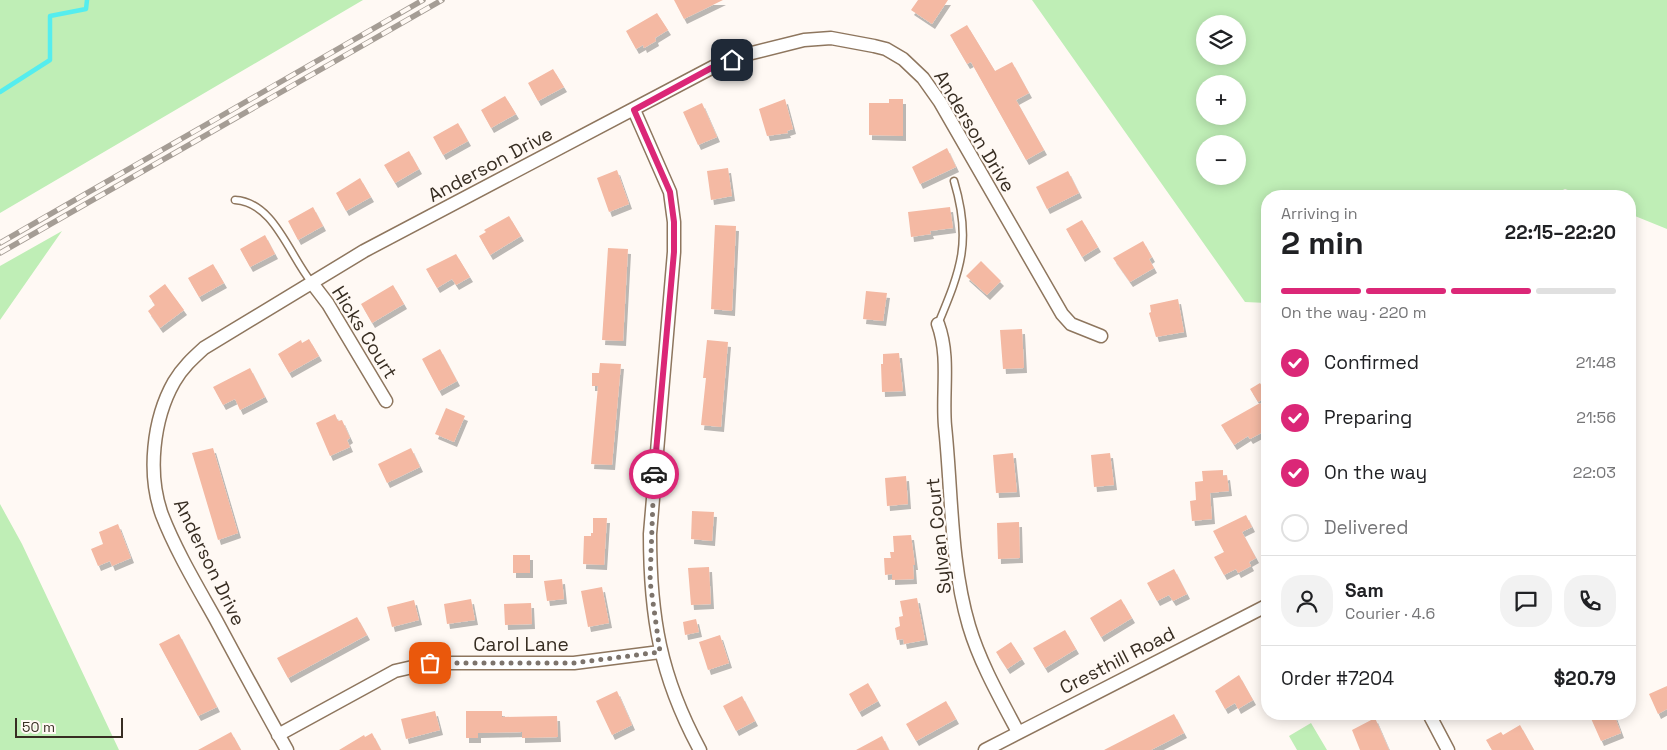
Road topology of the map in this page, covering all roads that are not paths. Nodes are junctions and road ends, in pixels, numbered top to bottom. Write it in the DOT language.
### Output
graph roads {
  1 [pos="634,110"];
  2 [pos="954,182"];
  3 [pos="235,200"];
  4 [pos="312,283"];
  5 [pos="938,324"];
  6 [pos="1101,336"];
  7 [pos="386,401"];
  8 [pos="1261,609"];
  9 [pos="660,652"];
  10 [pos="1432,720"];
  11 [pos="1018,732"];
  12 [pos="278,734"];
  13 [pos="287,750"];
  14 [pos="700,750"];
  15 [pos="985,750"];
  16 [pos="1448,750"];
  1 -- 4 [label="street, Anderson Drive"];
  1 -- 6 [label="street, Anderson Drive"];
  1 -- 9 [label="street"];
  2 -- 5 [label="lane"];
  3 -- 4 [label="lane"];
  4 -- 7 [label="street, Hicks Court"];
  4 -- 12 [label="street, Anderson Drive"];
  5 -- 11 [label="street, Sylvan Court"];
  8 -- 11 [label="street, Cresthill Road"];
  9 -- 12 [label="street, Carol Lane"];
  9 -- 14 [label="street"];
  10 -- 16 [label="street"];
  11 -- 15 [label="street, Cresthill Road"];
  12 -- 13 [label="street, Anderson Drive"];
}
